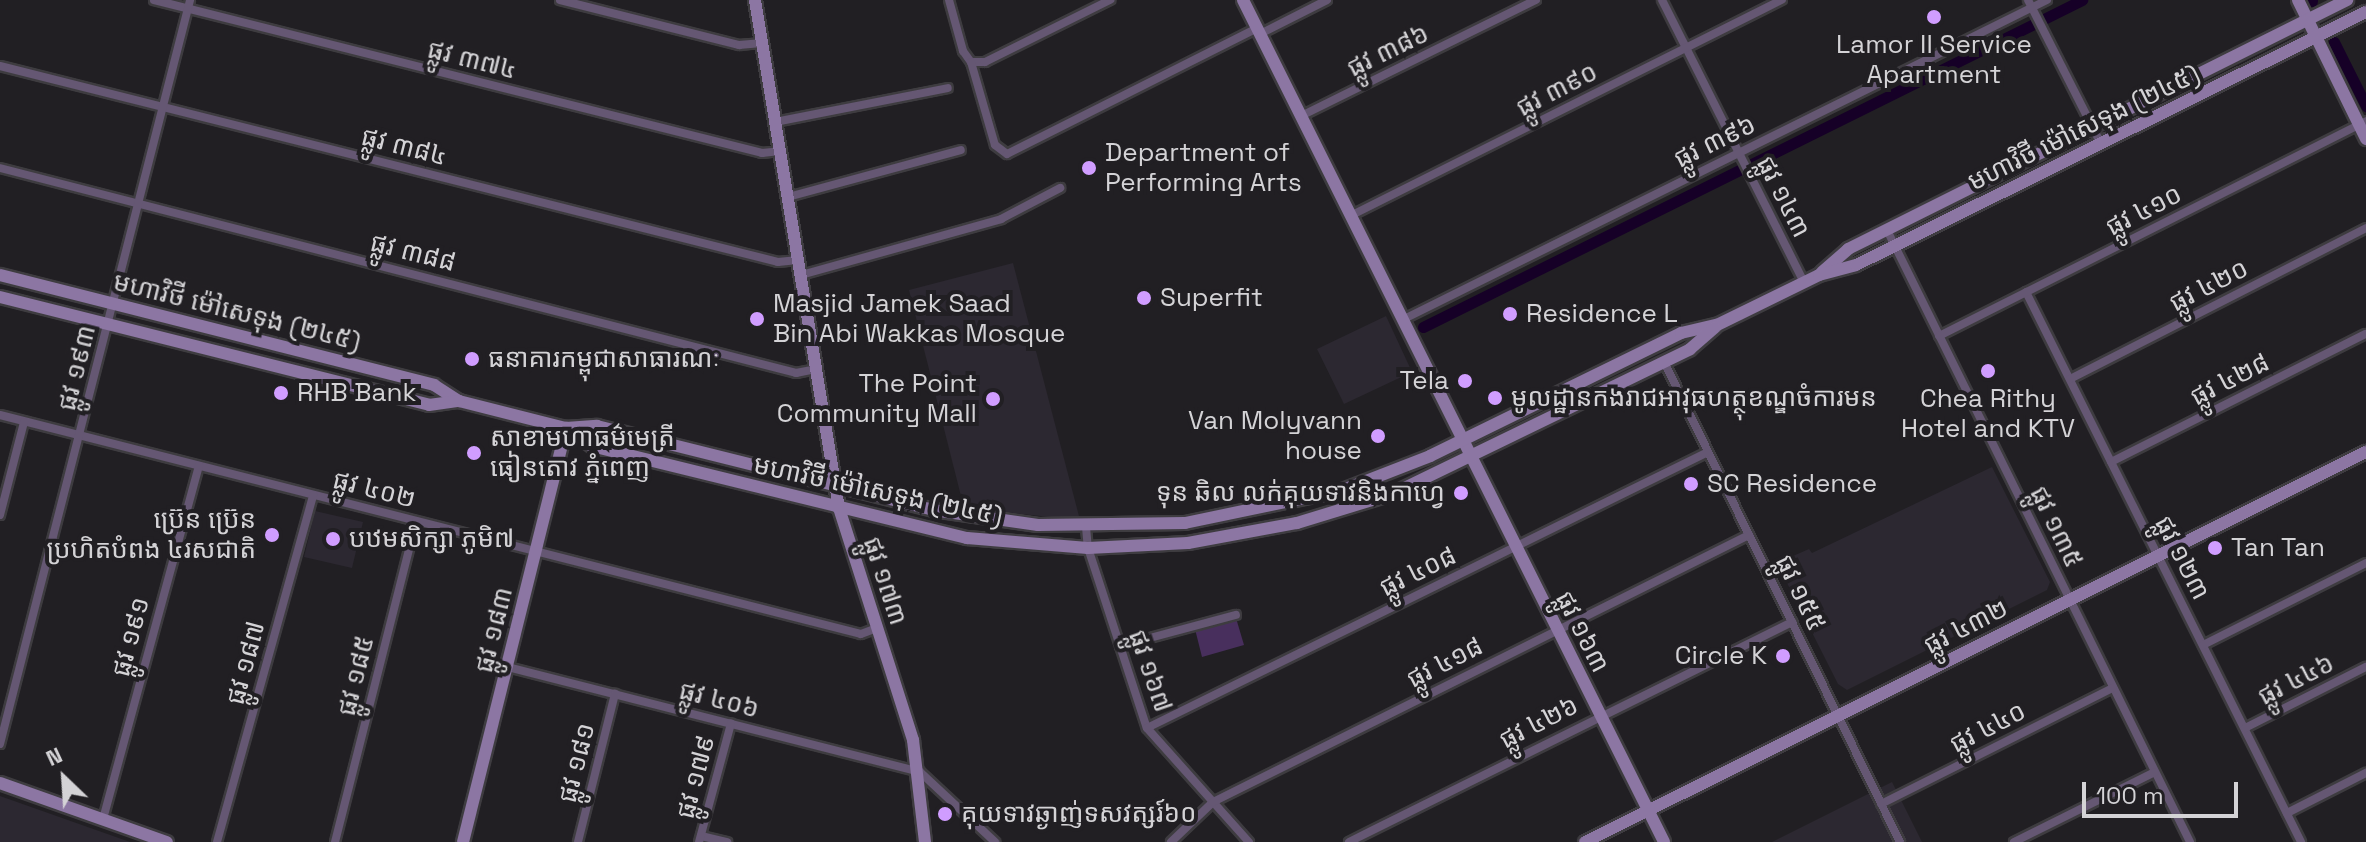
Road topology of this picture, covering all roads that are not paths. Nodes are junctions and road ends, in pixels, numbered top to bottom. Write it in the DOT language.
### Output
graph roads {
  1 [pos="154,0"];
  2 [pos="560,0"];
  3 [pos="755,0"];
  4 [pos="949,0"];
  5 [pos="1110,0"];
  6 [pos="1243,0"];
  7 [pos="1327,0"];
  8 [pos="1536,0"];
  9 [pos="1662,0"];
  10 [pos="1782,0"];
  11 [pos="2047,0"];
  12 [pos="2298,0"];
  13 [pos="2347,0"];
  14 [pos="189,4"];
  15 [pos="2032,8"];
  16 [pos="2366,12"];
  17 [pos="2308,20"];
  18 [pos="1259,31"];
  19 [pos="2316,37"];
  20 [pos="762,43"];
  21 [pos="1686,48"];
  22 [pos="971,62"];
  23 [pos="0,66"];
  24 [pos="948,88"];
  25 [pos="163,106"];
  26 [pos="1301,116"];
  27 [pos="775,122"];
  28 [pos="2363,123"];
  29 [pos="2092,127"];
  30 [pos="2366,139"];
  31 [pos="2101,144"];
  32 [pos="961,150"];
  33 [pos="780,151"];
  34 [pos="1739,153"];
  35 [pos="0,168"];
  36 [pos="1060,188"];
  37 [pos="788,197"];
  38 [pos="139,203"];
  39 [pos="1350,216"];
  40 [pos="2366,228"];
  41 [pos="1887,230"];
  42 [pos="1895,247"];
  43 [pos="798,260"];
  44 [pos="0,275"];
  45 [pos="801,275"];
  46 [pos="1819,275"];
  47 [pos="1804,282"];
  48 [pos="2026,292"];
  49 [pos="0,297"];
  50 [pos="114,304"];
  51 [pos="1402,320"];
  52 [pos="108,323"];
  53 [pos="1717,325"];
  54 [pos="2366,334"];
  55 [pos="1939,336"];
  56 [pos="1664,362"];
  57 [pos="816,369"];
  58 [pos="2070,379"];
  59 [pos="459,401"];
  60 [pos="0,415"];
  61 [pos="24,422"];
  62 [pos="566,428"];
  63 [pos="80,436"];
  64 [pos="1462,441"];
  65 [pos="1708,452"];
  66 [pos="2366,452"];
  67 [pos="1470,458"];
  68 [pos="729,459"];
  69 [pos="2111,462"];
  70 [pos="199,466"];
  71 [pos="724,479"];
  72 [pos="836,485"];
  73 [pos="1343,490"];
  74 [pos="313,495"];
  75 [pos="839,508"];
  76 [pos="1349,509"];
  77 [pos="0,515"];
  78 [pos="416,521"];
  79 [pos="1086,527"];
  80 [pos="1749,535"];
  81 [pos="1515,547"];
  82 [pos="1088,548"];
  83 [pos="537,551"];
  84 [pos="2158,556"];
  85 [pos="2366,563"];
  86 [pos="2070,600"];
  87 [pos="1236,615"];
  88 [pos="1792,622"];
  89 [pos="877,628"];
  90 [pos="1557,630"];
  91 [pos="2203,645"];
  92 [pos="1120,646"];
  93 [pos="508,667"];
  94 [pos="2366,667"];
  95 [pos="2113,688"];
  96 [pos="615,694"];
  97 [pos="1600,715"];
  98 [pos="1838,716"];
  99 [pos="731,723"];
  100 [pos="1147,728"];
  101 [pos="2245,728"];
  102 [pos="0,744"];
  103 [pos="920,772"];
  104 [pos="2155,772"];
  105 [pos="2366,773"];
  106 [pos="0,783"];
  107 [pos="1213,802"];
  108 [pos="1881,804"];
  109 [pos="1648,811"];
  110 [pos="2287,813"];
  111 [pos="103,819"];
  112 [pos="700,839"];
  113 [pos="167,842"];
  114 [pos="217,842"];
  115 [pos="335,842"];
  116 [pos="463,842"];
  117 [pos="578,842"];
  118 [pos="727,842"];
  119 [pos="925,842"];
  120 [pos="995,842"];
  121 [pos="1171,842"];
  122 [pos="1249,842"];
  123 [pos="1349,842"];
  124 [pos="1585,842"];
  125 [pos="1664,842"];
  126 [pos="1900,842"];
  127 [pos="2014,842"];
  128 [pos="2190,842"];
  129 [pos="2301,842"];
  1 -- 14 [label="street, ផ្លូវ ៣៧៤"];
  2 -- 20 [label="street"];
  3 -- 20 [label="main road, ផ្លូវ ១៧៣"];
  4 -- 22 [label="street"];
  5 -- 22 [label="street"];
  6 -- 18 [label="main road, ផ្លូវ ១៦៣"];
  7 -- 18 [label="street"];
  8 -- 26 [label="street, ផ្លូវ ៣៨៦"];
  9 -- 21 [label="street, ផ្លូវ ១៤៣"];
  10 -- 21 [label="street, ផ្លូវ ៣៩០"];
  11 -- 15 [label="street, ផ្លូវ ៣៩៦"];
  12 -- 17 [label="main road"];
  13 -- 17 [label="main road, មហាវិថី ម៉ៅសេទុង (២៤៥)"];
  14 -- 25 [label="street, ផ្លូវ ១៩៣"];
  14 -- 33 [label="street, ផ្លូវ ៣៧៤"];
  15 -- 29 [label="street"];
  15 -- 34 [label="street, ផ្លូវ ៣៩៦"];
  16 -- 19 [label="main road, មហាវិថី ម៉ៅសេទុង (២៤៥)"];
  17 -- 19 [label="main road"];
  17 -- 29 [label="main road, មហាវិថី ម៉ៅសេទុង (២៤៥)"];
  18 -- 22 [label="street"];
  18 -- 26 [label="main road, ផ្លូវ ១៦៣"];
  19 -- 28 [label="main road"];
  19 -- 31 [label="main road, មហាវិថី ម៉ៅសេទុង (២៤៥)"];
  20 -- 27 [label="main road, ផ្លូវ ១៧៣"];
  21 -- 34 [label="street, ផ្លូវ ១៤៣"];
  21 -- 39 [label="street, ផ្លូវ ៣៩០"];
  23 -- 25 [label="street, ផ្លូវ ៣៨៤"];
  24 -- 27 [label="street"];
  25 -- 38 [label="street, ផ្លូវ ១៩៣"];
  25 -- 43 [label="street, ផ្លូវ ៣៨៤"];
  26 -- 39 [label="main road, ផ្លូវ ១៦៣"];
  27 -- 33 [label="main road, ផ្លូវ ១៧៣"];
  28 -- 30 [label="main road"];
  28 -- 48 [label="street, ផ្លូវ ៤១០"];
  29 -- 31 [label="street"];
  29 -- 41 [label="main road, មហាវិថី ម៉ៅសេទុង (២៤៥)"];
  31 -- 42 [label="main road, មហាវិថី ម៉ៅសេទុង (២៤៥)"];
  32 -- 37 [label="street"];
  33 -- 37 [label="main road, ផ្លូវ ១៧៣"];
  34 -- 47 [label="street, ផ្លូវ ១៤៣"];
  34 -- 51 [label="street, ផ្លូវ ៣៩៦"];
  35 -- 38 [label="street, ផ្លូវ ៣៨៨"];
  36 -- 45 [label="street"];
  37 -- 43 [label="main road, ផ្លូវ ១៧៣"];
  38 -- 50 [label="street, ផ្លូវ ១៩៣"];
  38 -- 57 [label="street, ផ្លូវ ៣៨៨"];
  39 -- 51 [label="main road, ផ្លូវ ១៦៣"];
  40 -- 58 [label="street, ផ្លូវ ៤២០"];
  41 -- 42 [label="street, ផ្លូវ ១៣៥"];
  41 -- 46 [label="main road, មហាវិថី ម៉ៅសេទុង (២៤៥)"];
  42 -- 46 [label="main road, មហាវិថី ម៉ៅសេទុង (២៤៥)"];
  42 -- 55 [label="street, ផ្លូវ ១៣៥"];
  43 -- 45 [label="main road, ផ្លូវ ១៧៣"];
  44 -- 50 [label="main road, មហាវិថី ម៉ៅសេទុង (២៤៥)"];
  45 -- 57 [label="main road, ផ្លូវ ១៧៣"];
  46 -- 47 [label="main road, មហាវិថី ម៉ៅសេទុង (២៤៥)"];
  47 -- 53 [label="main road, មហាវិថី ម៉ៅសេទុង (២៤៥)"];
  48 -- 55 [label="street, ផ្លូវ ៤១០"];
  48 -- 58 [label="street, ផ្លូវ ១២៣"];
  49 -- 52 [label="main road, មហាវិថី ម៉ៅសេទុង (២៤៥)"];
  50 -- 52 [label="street, ផ្លូវ ១៩៣"];
  50 -- 59 [label="main road, មហាវិថី ម៉ៅសេទុង (២៤៥)"];
  51 -- 64 [label="main road, ផ្លូវ ១៦៣"];
  52 -- 59 [label="main road, មហាវិថី ម៉ៅសេទុង (២៤៥)"];
  52 -- 63 [label="street, ផ្លូវ ១៩៣"];
  53 -- 56 [label="main road, មហាវិថី ម៉ៅសេទុង (២៤៥)"];
  53 -- 64 [label="main road, មហាវិថី ម៉ៅសេទុង (២៤៥)"];
  54 -- 69 [label="street, ផ្លូវ ៤២៨"];
  55 -- 86 [label="street, ផ្លូវ ១៣៥"];
  56 -- 65 [label="street, ផ្លូវ ១៥៥"];
  56 -- 67 [label="main road, មហាវិថី ម៉ៅសេទុង (២៤៥)"];
  57 -- 72 [label="main road, ផ្លូវ ១៧៣"];
  58 -- 69 [label="street, ផ្លូវ ១២៣"];
  59 -- 62 [label="main road, មហាវិថី ម៉ៅសេទុង (២៤៥)"];
  60 -- 61 [label="street, ផ្លូវ ៤០២"];
  61 -- 63 [label="street, ផ្លូវ ៤០២"];
  61 -- 77 [label="street"];
  62 -- 68 [label="main road, មហាវិថី ម៉ៅសេទុង (២៤៥)"];
  62 -- 71 [label="main road, មហាវិថី ម៉ៅសេទុង (២៤៥)"];
  62 -- 83 [label="main road, ផ្លូវ ១៨៣"];
  63 -- 70 [label="street, ផ្លូវ ៤០២"];
  63 -- 102 [label="street, ផ្លូវ ១៩៣"];
  64 -- 67 [label="main road, ផ្លូវ ១៦៣"];
  64 -- 73 [label="main road, មហាវិថី ម៉ៅសេទុង (២៤៥)"];
  65 -- 80 [label="street, ផ្លូវ ១៥៥"];
  65 -- 81 [label="street, ផ្លូវ ៤០៨"];
  66 -- 84 [label="main road, ផ្លូវ ៤៣២"];
  67 -- 76 [label="main road, មហាវិថី ម៉ៅសេទុង (២៤៥)"];
  67 -- 81 [label="main road, ផ្លូវ ១៦៣"];
  68 -- 71 [label="main road"];
  68 -- 72 [label="main road, មហាវិថី ម៉ៅសេទុង (២៤៥)"];
  69 -- 84 [label="street, ផ្លូវ ១២៣"];
  70 -- 74 [label="street, ផ្លូវ ៤០២"];
  70 -- 111 [label="street, ផ្លូវ ១៩១"];
  71 -- 75 [label="main road, មហាវិថី ម៉ៅសេទុង (២៤៥)"];
  72 -- 75 [label="main road, ផ្លូវ ១៧៣"];
  72 -- 79 [label="main road, មហាវិថី ម៉ៅសេទុង (២៤៥)"];
  73 -- 76 [label="main road"];
  73 -- 79 [label="main road, មហាវិថី ម៉ៅសេទុង (២៤៥)"];
  74 -- 78 [label="street, ផ្លូវ ៤០២"];
  74 -- 114 [label="street, ផ្លូវ ១៨៧"];
  75 -- 82 [label="main road, មហាវិថី ម៉ៅសេទុង (២៤៥)"];
  75 -- 89 [label="main road, ផ្លូវ ១៧៣"];
  76 -- 82 [label="main road, មហាវិថី ម៉ៅសេទុង (២៤៥)"];
  78 -- 83 [label="street, ផ្លូវ ៤០២"];
  78 -- 115 [label="street, ផ្លូវ ១៨៥"];
  79 -- 82 [label="street, ផ្លូវ ១៦៧"];
  80 -- 88 [label="street, ផ្លូវ ១៥៥"];
  80 -- 90 [label="street, ផ្លូវ ៤១៨"];
  81 -- 90 [label="main road, ផ្លូវ ១៦៣"];
  81 -- 100 [label="street, ផ្លូវ ៤០៨"];
  82 -- 92 [label="street, ផ្លូវ ១៦៧"];
  83 -- 89 [label="street, ផ្លូវ ៤០២"];
  83 -- 93 [label="main road, ផ្លូវ ១៨៣"];
  84 -- 86 [label="main road, ផ្លូវ ៤៣២"];
  84 -- 91 [label="street, ផ្លូវ ១២៣"];
  85 -- 91 [label="street"];
  86 -- 95 [label="street, ផ្លូវ ១៣៥"];
  86 -- 98 [label="main road, ផ្លូវ ៤៣២"];
  87 -- 92 [label="street"];
  88 -- 97 [label="street, ផ្លូវ ៤២៦"];
  88 -- 98 [label="street, ផ្លូវ ១៥៥"];
  89 -- 103 [label="main road, ផ្លូវ ១៧៣"];
  90 -- 97 [label="main road, ផ្លូវ ១៦៣"];
  90 -- 107 [label="street, ផ្លូវ ៤១៨"];
  91 -- 101 [label="street, ផ្លូវ ១២៣"];
  92 -- 100 [label="street, ផ្លូវ ១៦៧"];
  93 -- 96 [label="street, ផ្លូវ ៤០៦"];
  93 -- 116 [label="main road, ផ្លូវ ១៨៣"];
  94 -- 101 [label="street, ផ្លូវ ៤៤៦"];
  95 -- 104 [label="street, ផ្លូវ ១៣៥"];
  95 -- 108 [label="street, ផ្លូវ ៤៤០"];
  96 -- 99 [label="street, ផ្លូវ ៤០៦"];
  96 -- 117 [label="street, ផ្លូវ ១៨១"];
  97 -- 109 [label="main road, ផ្លូវ ១៦៣"];
  97 -- 123 [label="street, ផ្លូវ ៤២៦"];
  98 -- 108 [label="street, ផ្លូវ ១៥៥"];
  98 -- 109 [label="main road, ផ្លូវ ៤៣២"];
  99 -- 103 [label="street, ផ្លូវ ៤០៦"];
  99 -- 112 [label="street, ផ្លូវ ១៧៩"];
  100 -- 107 [label="street, ផ្លូវ ១៦៧"];
  101 -- 110 [label="street, ផ្លូវ ១២៣"];
  103 -- 119 [label="main road, ផ្លូវ ១៧៣"];
  103 -- 120 [label="street"];
  104 -- 127 [label="street"];
  104 -- 128 [label="street, ផ្លូវ ១៣៥"];
  105 -- 110 [label="street"];
  106 -- 111 [label="main road"];
  107 -- 121 [label="street, ផ្លូវ ៤១៨"];
  107 -- 122 [label="street, ផ្លូវ ១៦៧"];
  108 -- 126 [label="street, ផ្លូវ ១៥៥"];
  109 -- 124 [label="main road, ផ្លូវ ៤៣២"];
  109 -- 125 [label="main road, ផ្លូវ ១៦៣"];
  110 -- 129 [label="street, ផ្លូវ ១២៣"];
  111 -- 113 [label="main road"];
  112 -- 118 [label="street"];
}
